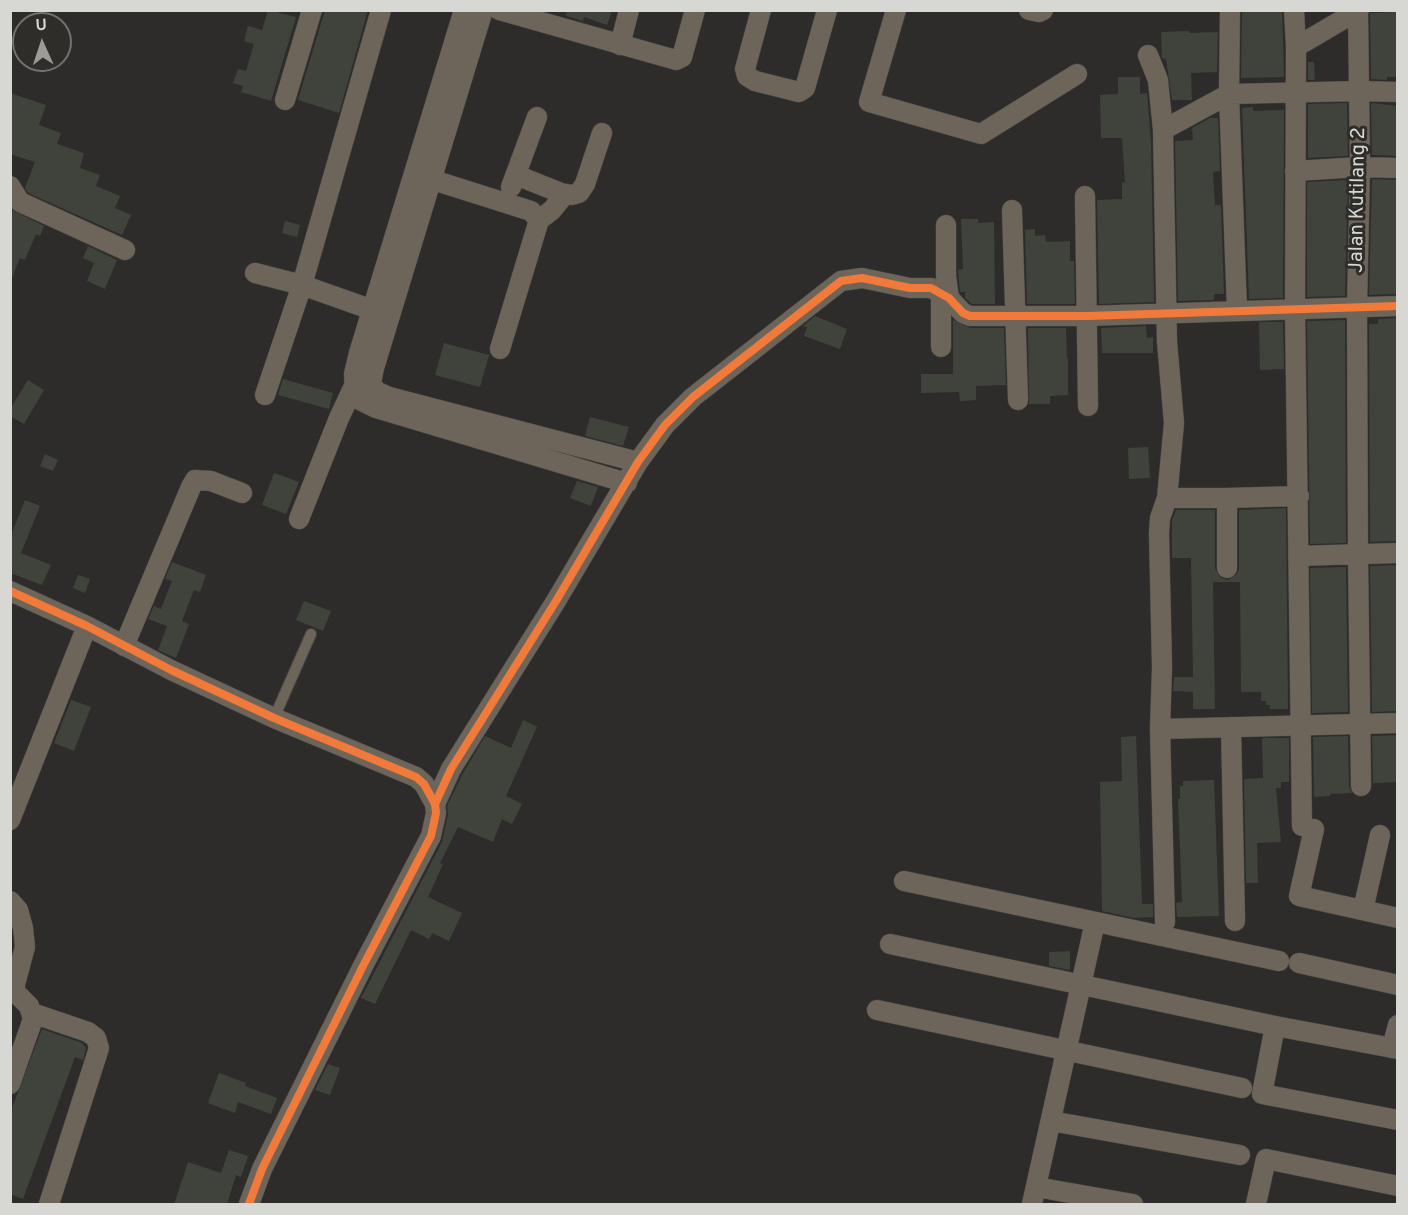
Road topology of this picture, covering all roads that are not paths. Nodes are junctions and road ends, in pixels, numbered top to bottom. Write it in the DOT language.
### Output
graph roads {
  1 [pos="312,10"];
  2 [pos="381,10"];
  3 [pos="464,10"];
  4 [pos="483,10"];
  5 [pos="499,10"];
  6 [pos="629,10"];
  7 [pos="695,10"];
  8 [pos="761,10"];
  9 [pos="827,10"];
  10 [pos="896,10"];
  11 [pos="1029,10"];
  12 [pos="1042,10"];
  13 [pos="1230,10"];
  14 [pos="1294,10"];
  15 [pos="1358,11"];
  16 [pos="561,20"];
  17 [pos="620,45"];
  18 [pos="1296,47"];
  19 [pos="1148,55"];
  20 [pos="1077,74"];
  21 [pos="1360,91"];
  22 [pos="1398,92"];
  23 [pos="1295,93"];
  24 [pos="1230,94"];
  25 [pos="285,100"];
  26 [pos="537,117"];
  27 [pos="1163,130"];
  28 [pos="602,133"];
  29 [pos="1360,167"];
  30 [pos="1398,168"];
  31 [pos="1295,171"];
  32 [pos="516,175"];
  33 [pos="433,180"];
  34 [pos="10,186"];
  35 [pos="565,194"];
  36 [pos="1085,195"];
  37 [pos="505,202"];
  38 [pos="1012,210"];
  39 [pos="539,220"];
  40 [pos="946,225"];
  41 [pos="125,250"];
  42 [pos="255,273"];
  43 [pos="302,285"];
  44 [pos="945,295"];
  45 [pos="1398,306"];
  46 [pos="1357,308"];
  47 [pos="371,310"];
  48 [pos="1237,310"];
  49 [pos="1295,310"];
  50 [pos="1166,312"];
  51 [pos="1016,316"];
  52 [pos="1088,316"];
  53 [pos="391,317"];
  54 [pos="941,347"];
  55 [pos="500,349"];
  56 [pos="363,385"];
  57 [pos="265,395"];
  58 [pos="1018,400"];
  59 [pos="1088,406"];
  60 [pos="455,422"];
  61 [pos="638,462"];
  62 [pos="627,483"];
  63 [pos="242,493"];
  64 [pos="1299,496"];
  65 [pos="1167,498"];
  66 [pos="1227,498"];
  67 [pos="299,519"];
  68 [pos="1398,553"];
  69 [pos="1358,555"];
  70 [pos="1298,556"];
  71 [pos="1227,568"];
  72 [pos="10,591"];
  73 [pos="87,626"];
  74 [pos="311,634"];
  75 [pos="124,646"];
  76 [pos="274,718"];
  77 [pos="1398,723"];
  78 [pos="1360,724"];
  79 [pos="1300,726"];
  80 [pos="1231,727"];
  81 [pos="1160,729"];
  82 [pos="1361,786"];
  83 [pos="15,797"];
  84 [pos="435,804"];
  85 [pos="10,820"];
  86 [pos="1380,835"];
  87 [pos="904,881"];
  88 [pos="10,901"];
  89 [pos="1363,910"];
  90 [pos="1398,918"];
  91 [pos="1235,921"];
  92 [pos="1095,922"];
  93 [pos="1165,922"];
  94 [pos="890,944"];
  95 [pos="1279,961"];
  96 [pos="1299,963"];
  97 [pos="1081,985"];
  98 [pos="1398,985"];
  99 [pos="14,995"];
  100 [pos="877,1010"];
  101 [pos="32,1012"];
  102 [pos="1398,1025"];
  103 [pos="1275,1026"];
  104 [pos="1395,1048"];
  105 [pos="1067,1051"];
  106 [pos="10,1084"];
  107 [pos="1242,1088"];
  108 [pos="1398,1120"];
  109 [pos="1051,1121"];
  110 [pos="1240,1155"];
  111 [pos="1398,1186"];
  112 [pos="1034,1196"];
  113 [pos="49,1204"];
  114 [pos="249,1204"];
  115 [pos="1132,1204"];
  116 [pos="1256,1204"];
  1 -- 25 [label="street"];
  2 -- 43 [label="street"];
  3 -- 47 [label="street"];
  4 -- 33 [label="street"];
  5 -- 16 [label="street"];
  6 -- 17 [label="street"];
  7 -- 17 [label="street"];
  8 -- 9 [label="street"];
  10 -- 20 [label="street"];
  11 -- 12 [label="street"];
  13 -- 24 [label="street"];
  14 -- 18 [label="street"];
  15 -- 18 [label="street"];
  15 -- 21 [label="street, Jalan Kutilang 2"];
  16 -- 17 [label="street"];
  18 -- 23 [label="street"];
  19 -- 27 [label="street"];
  21 -- 22 [label="street"];
  21 -- 23 [label="street"];
  21 -- 29 [label="street, Jalan Kutilang 2"];
  23 -- 24 [label="street"];
  23 -- 31 [label="street"];
  24 -- 27 [label="street"];
  24 -- 48 [label="street"];
  26 -- 32 [label="street"];
  27 -- 50 [label="street"];
  28 -- 35 [label="street"];
  29 -- 30 [label="street"];
  29 -- 31 [label="street"];
  29 -- 46 [label="street, Jalan Kutilang 2"];
  31 -- 49 [label="street"];
  32 -- 35 [label="street"];
  32 -- 37 [label="street"];
  33 -- 37 [label="street"];
  33 -- 53 [label="street"];
  34 -- 41 [label="street"];
  35 -- 39 [label="street"];
  36 -- 52 [label="street"];
  37 -- 39 [label="street"];
  38 -- 51 [label="street"];
  39 -- 55 [label="street"];
  40 -- 44 [label="street"];
  42 -- 43 [label="street"];
  43 -- 47 [label="street"];
  43 -- 57 [label="street"];
  44 -- 51 [label="street"];
  44 -- 54 [label="street"];
  44 -- 61 [label="street"];
  45 -- 46 [label="street"];
  46 -- 49 [label="street"];
  46 -- 69 [label="street, Jalan Kutilang 2"];
  47 -- 53 [label="street"];
  47 -- 56 [label="street"];
  48 -- 49 [label="street"];
  48 -- 50 [label="street"];
  49 -- 64 [label="street"];
  50 -- 52 [label="street"];
  50 -- 65 [label="street"];
  51 -- 52 [label="street"];
  51 -- 58 [label="street"];
  52 -- 59 [label="street"];
  53 -- 56 [label="street"];
  56 -- 60 [label="street"];
  56 -- 67 [label="street"];
  60 -- 61 [label="street"];
  60 -- 62 [label="street"];
  61 -- 62 [label="street"];
  62 -- 84 [label="street"];
  63 -- 75 [label="street"];
  64 -- 66 [label="street"];
  64 -- 70 [label="street"];
  65 -- 66 [label="street"];
  65 -- 81 [label="street"];
  66 -- 71 [label="street"];
  68 -- 69 [label="street"];
  69 -- 70 [label="street"];
  69 -- 78 [label="street, Jalan Kutilang 2"];
  70 -- 79 [label="street"];
  72 -- 73 [label="street"];
  73 -- 75 [label="street"];
  73 -- 83 [label="street"];
  74 -- 76 [label="lane"];
  75 -- 76 [label="street"];
  76 -- 84 [label="street"];
  77 -- 78 [label="street"];
  78 -- 79 [label="street"];
  78 -- 82 [label="street, Jalan Kutilang 2"];
  79 -- 80 [label="street"];
  79 -- 89 [label="street"];
  80 -- 81 [label="street"];
  80 -- 91 [label="street"];
  81 -- 93 [label="street"];
  83 -- 85 [label="street"];
  84 -- 114 [label="street"];
  86 -- 89 [label="street"];
  87 -- 92 [label="street"];
  88 -- 99 [label="street"];
  89 -- 90 [label="street"];
  92 -- 95 [label="street"];
  92 -- 97 [label="street"];
  94 -- 97 [label="street"];
  96 -- 98 [label="street"];
  97 -- 103 [label="street"];
  97 -- 105 [label="street"];
  99 -- 101 [label="street"];
  100 -- 105 [label="street"];
  101 -- 106 [label="street"];
  101 -- 113 [label="street"];
  102 -- 104 [label="street"];
  103 -- 104 [label="street"];
  103 -- 108 [label="street"];
  105 -- 107 [label="street"];
  105 -- 109 [label="street"];
  109 -- 110 [label="street"];
  109 -- 112 [label="street"];
  111 -- 116 [label="street"];
  112 -- 115 [label="street"];
}
